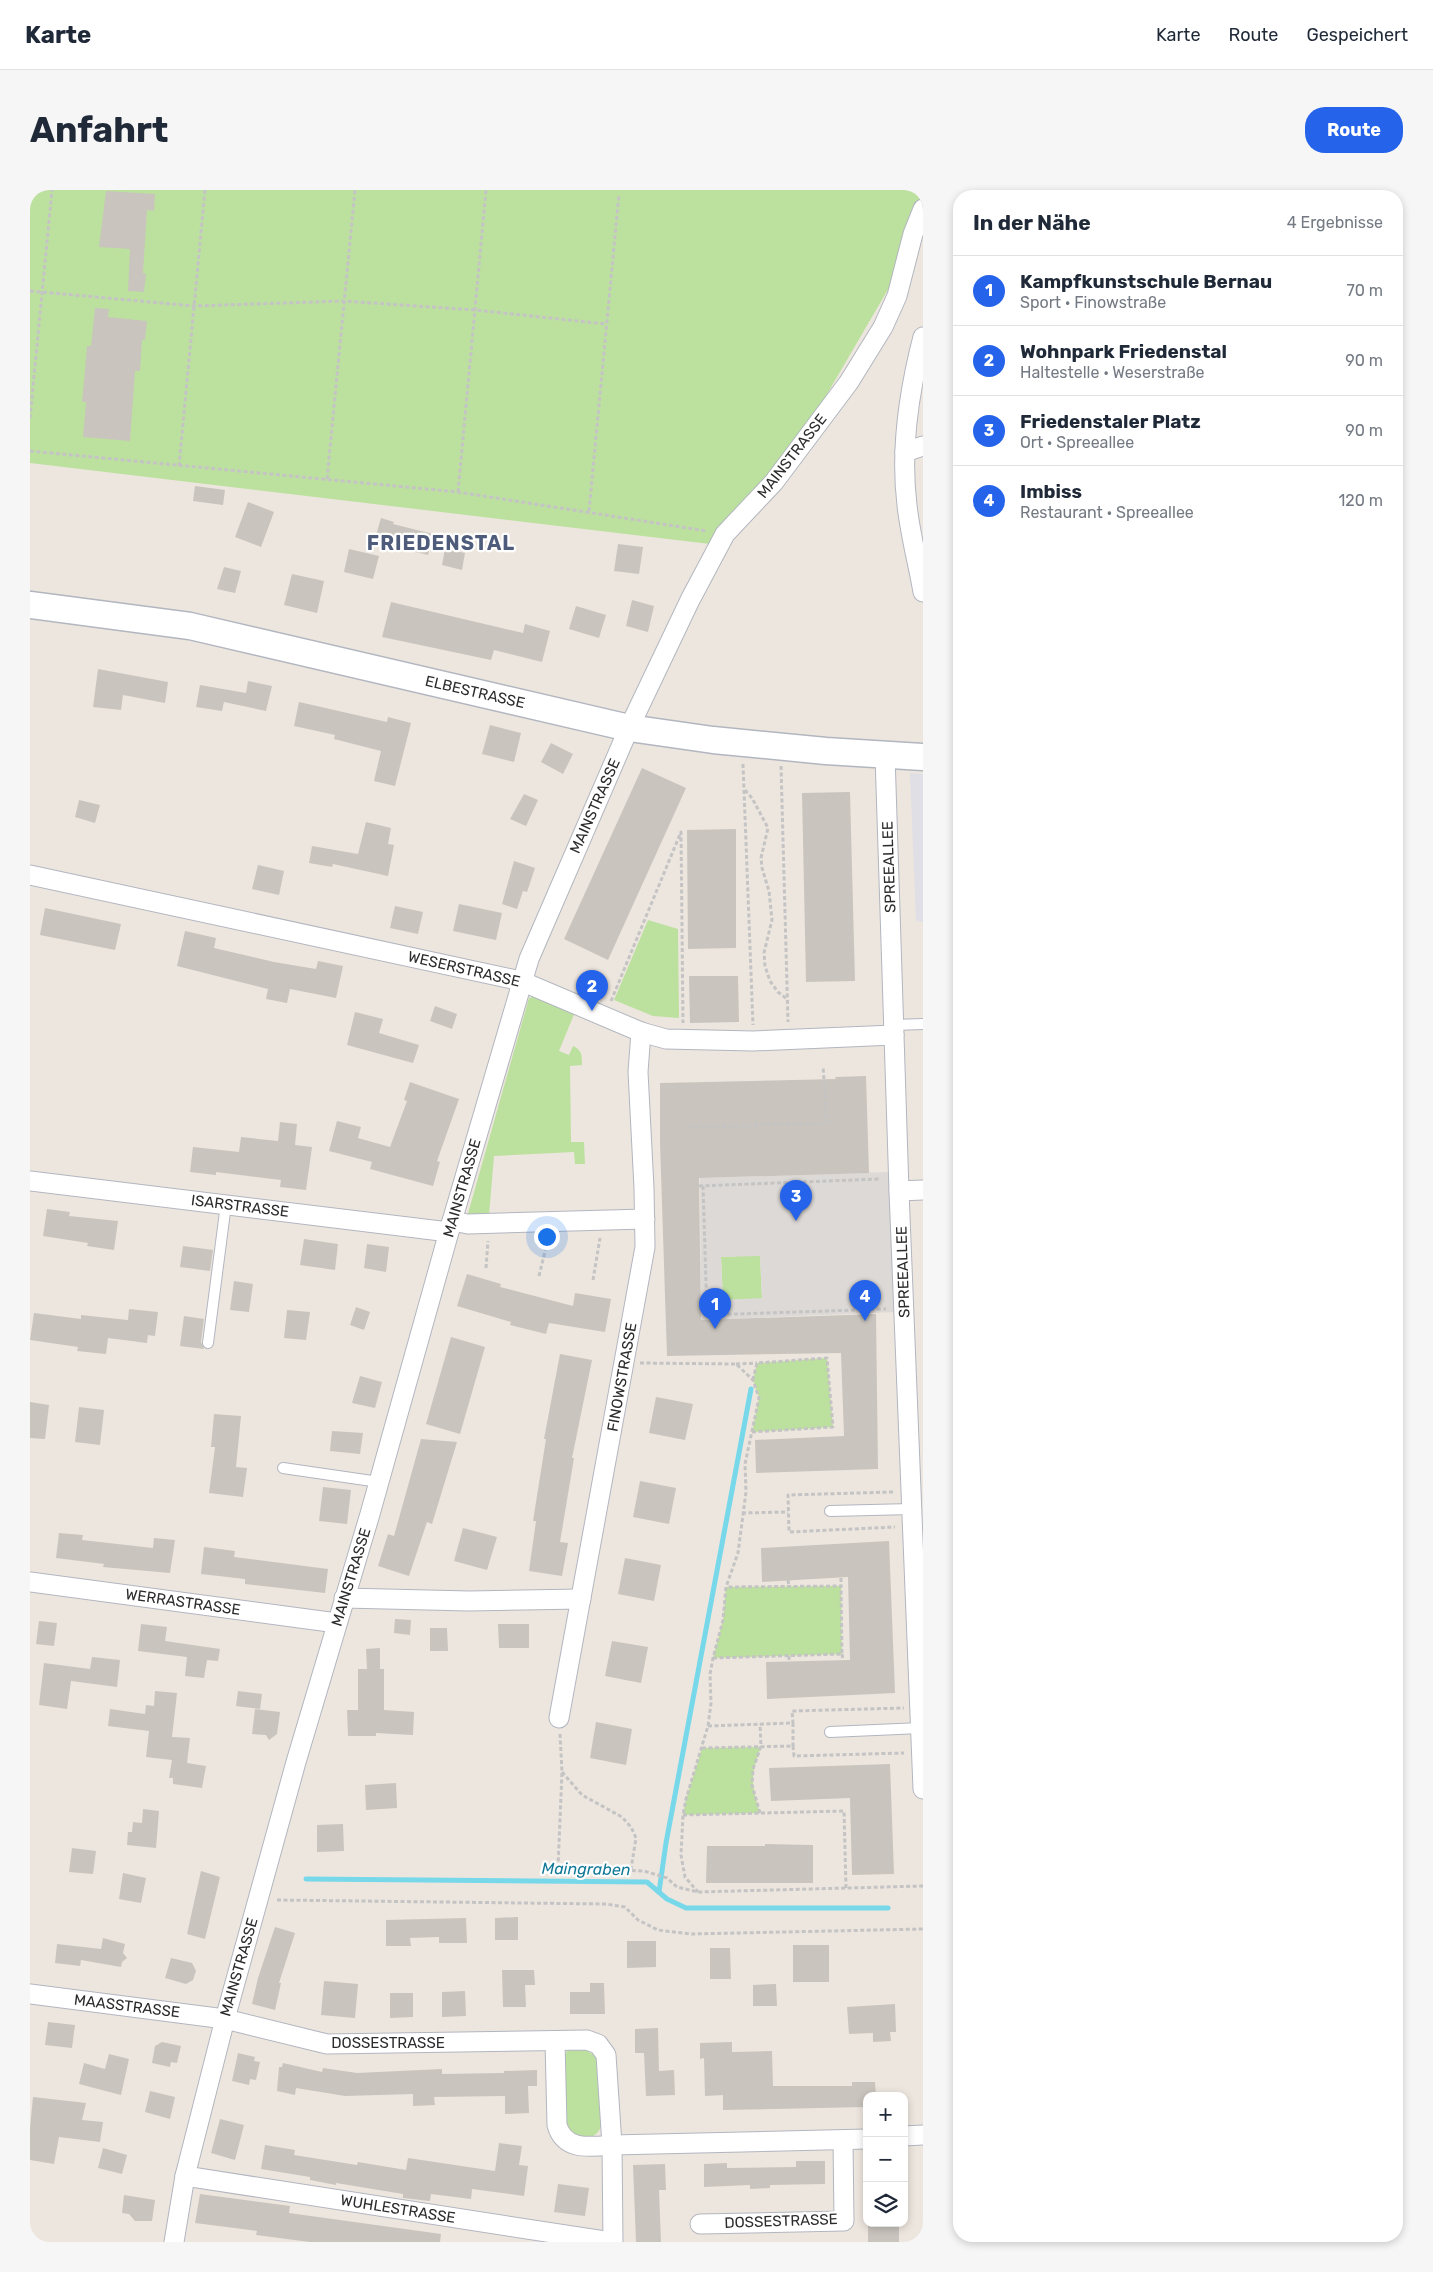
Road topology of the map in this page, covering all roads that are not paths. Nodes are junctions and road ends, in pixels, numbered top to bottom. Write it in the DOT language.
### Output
graph roads {
  1 [pos="923,209"];
  2 [pos="923,337"];
  3 [pos="923,446"];
  4 [pos="905,452"];
  5 [pos="923,592"];
  6 [pos="30,605"];
  7 [pos="629,728"];
  8 [pos="885,755"];
  9 [pos="923,757"];
  10 [pos="30,875"];
  11 [pos="521,981"];
  12 [pos="923,1024"];
  13 [pos="894,1030"];
  14 [pos="641,1032"];
  15 [pos="30,1181"];
  16 [pos="899,1185"];
  17 [pos="923,1190"];
  18 [pos="226,1204"];
  19 [pos="645,1219"];
  20 [pos="450,1226"];
  21 [pos="208,1343"];
  22 [pos="283,1468"];
  23 [pos="379,1482"];
  24 [pos="912,1509"];
  25 [pos="830,1511"];
  26 [pos="30,1582"];
  27 [pos="344,1598"];
  28 [pos="581,1599"];
  29 [pos="337,1623"];
  30 [pos="559,1718"];
  31 [pos="921,1720"];
  32 [pos="830,1732"];
  33 [pos="922,1752"];
  34 [pos="923,1789"];
  35 [pos="30,1994"];
  36 [pos="224,2019"];
  37 [pos="555,2041"];
  38 [pos="923,2135"];
  39 [pos="908,2136"];
  40 [pos="863,2139"];
  41 [pos="843,2140"];
  42 [pos="612,2146"];
  43 [pos="185,2176"];
  44 [pos="700,2224"];
  45 [pos="174,2242"];
  46 [pos="612,2242"];
  1 -- 7 [label="street, MAINSTRASSE"];
  2 -- 4 [label="street"];
  3 -- 4 [label="street"];
  4 -- 5 [label="street"];
  6 -- 7 [label="street, ELBESTRASSE"];
  7 -- 8 [label="street, ELBESTRASSE"];
  7 -- 11 [label="street, MAINSTRASSE"];
  8 -- 9 [label="street, ELBESTRASSE"];
  8 -- 13 [label="street, SPREEALLEE"];
  10 -- 11 [label="street, WESERSTRASSE"];
  11 -- 14 [label="street, WESERSTRASSE"];
  11 -- 20 [label="street, MAINSTRASSE"];
  12 -- 13 [label="lane"];
  13 -- 14 [label="street, WESERSTRASSE"];
  13 -- 16 [label="street, SPREEALLEE"];
  14 -- 19 [label="street, FINOWSTRASSE"];
  15 -- 18 [label="street, ISARSTRASSE"];
  16 -- 17 [label="street"];
  16 -- 24 [label="street, SPREEALLEE"];
  18 -- 20 [label="street, ISARSTRASSE"];
  18 -- 21 [label="lane"];
  19 -- 20 [label="street, ISARSTRASSE"];
  19 -- 28 [label="street, FINOWSTRASSE"];
  20 -- 23 [label="street, MAINSTRASSE"];
  22 -- 23 [label="lane"];
  23 -- 27 [label="street, MAINSTRASSE"];
  24 -- 25 [label="lane"];
  24 -- 31 [label="street, SPREEALLEE"];
  26 -- 29 [label="street, WERRASTRASSE"];
  27 -- 28 [label="street"];
  27 -- 29 [label="street, MAINSTRASSE"];
  28 -- 30 [label="street, FINOWSTRASSE"];
  29 -- 36 [label="street, MAINSTRASSE"];
  31 -- 32 [label="lane"];
  31 -- 33 [label="street, SPREEALLEE"];
  33 -- 34 [label="street, SPREEALLEE"];
  35 -- 36 [label="street, MAASSTRASSE"];
  36 -- 37 [label="street, DOSSESTRASSE"];
  36 -- 43 [label="street, MAINSTRASSE"];
  37 -- 42 [label="street, DOSSESTRASSE"];
  37 -- 42 [label="street"];
  38 -- 39 [label="street"];
  40 -- 41 [label="street"];
  41 -- 42 [label="street"];
  41 -- 44 [label="street, DOSSESTRASSE"];
  42 -- 46 [label="street"];
  43 -- 45 [label="street, MAINSTRASSE"];
  43 -- 46 [label="street, WUHLESTRASSE"];
}
